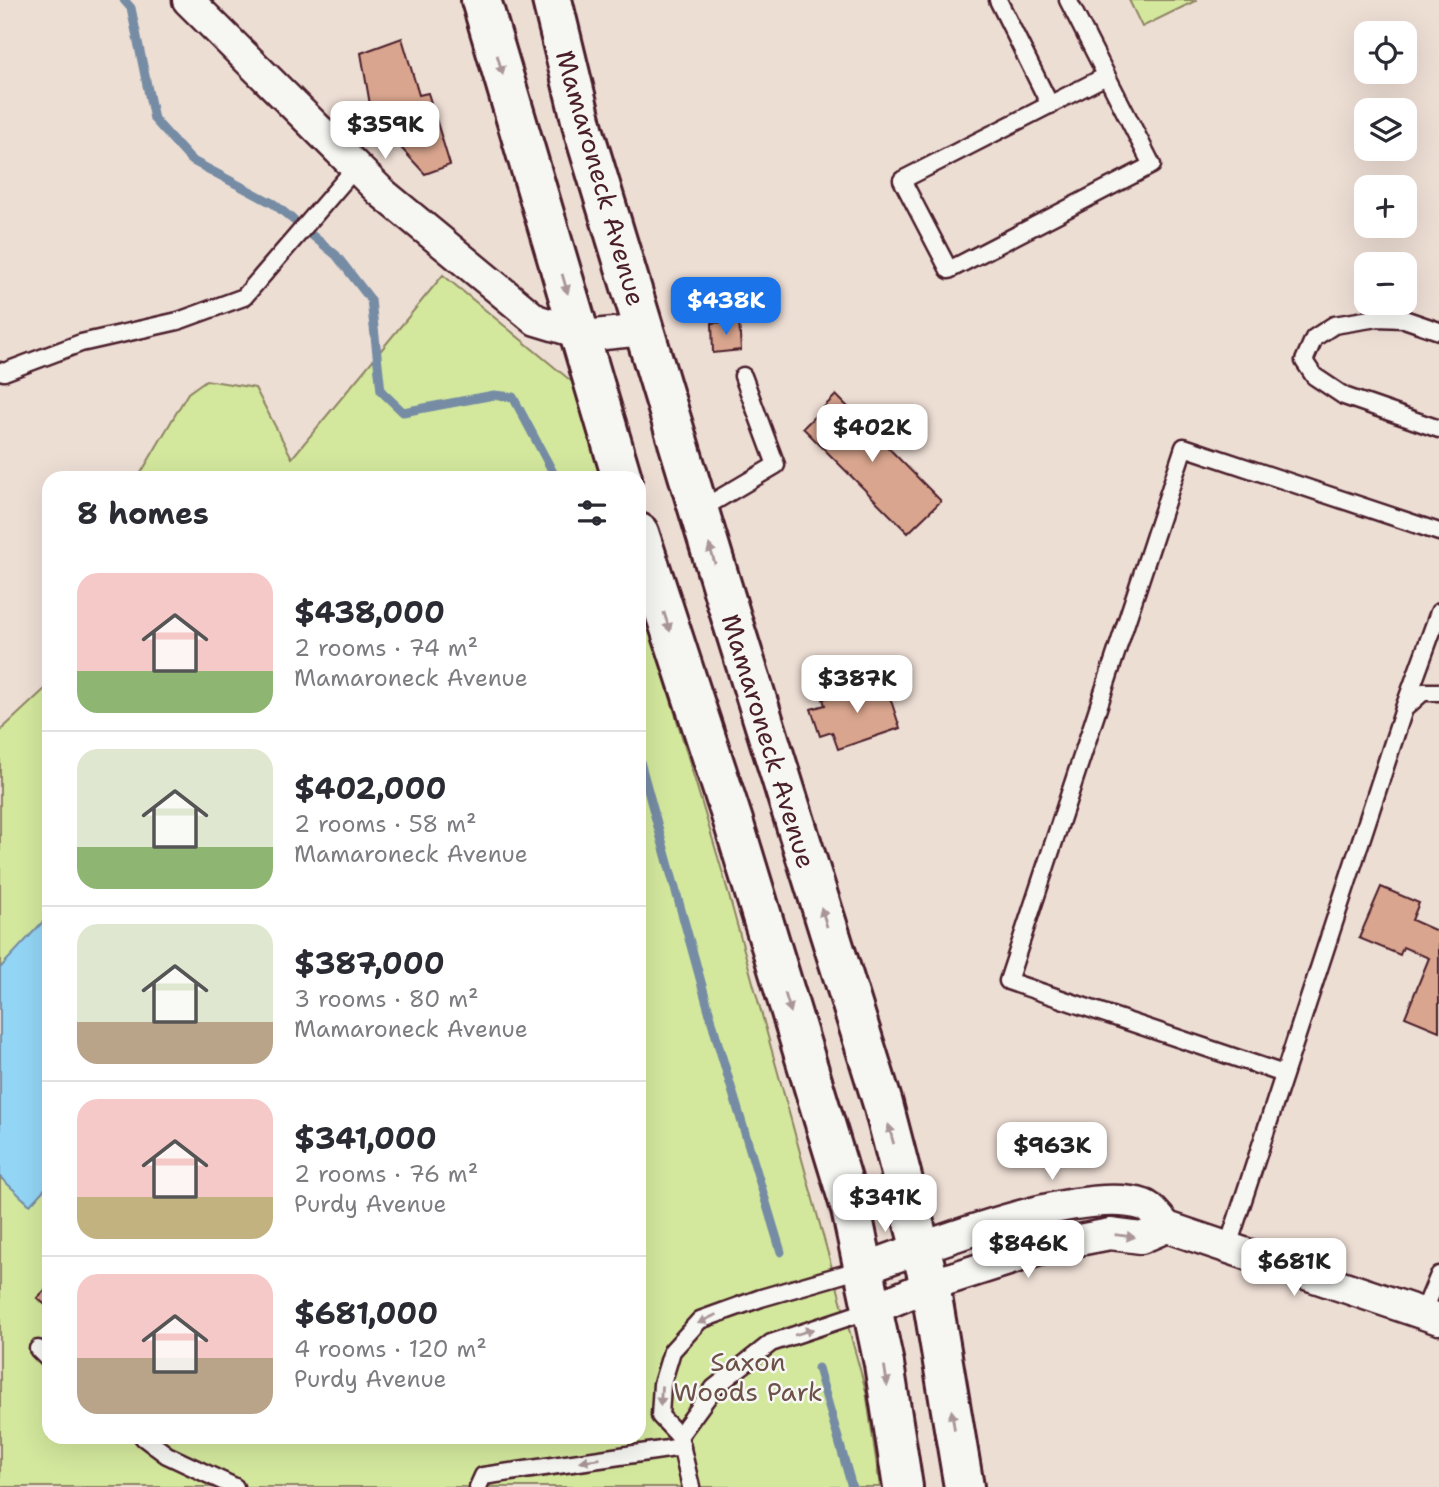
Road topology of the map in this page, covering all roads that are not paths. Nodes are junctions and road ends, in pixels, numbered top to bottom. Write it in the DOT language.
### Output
graph roads {
  1 [pos="188,0"];
  2 [pos="481,0"];
  3 [pos="552,0"];
  4 [pos="998,0"];
  5 [pos="1068,0"];
  6 [pos="1106,76"];
  7 [pos="1050,104"];
  8 [pos="356,167"];
  9 [pos="644,330"];
  10 [pos="1439,331"];
  11 [pos="579,333"];
  12 [pos="0,371"];
  13 [pos="743,376"];
  14 [pos="1439,429"];
  15 [pos="620,471"];
  16 [pos="698,511"];
  17 [pos="1439,531"];
  18 [pos="646,554"];
  19 [pos="1439,612"];
  20 [pos="1439,692"];
  21 [pos="1404,709"];
  22 [pos="1284,1074"];
  23 [pos="1167,1227"];
  24 [pos="922,1248"];
  25 [pos="1227,1248"];
  26 [pos="865,1268"];
  27 [pos="1439,1275"];
  28 [pos="930,1284"];
  29 [pos="873,1309"];
  30 [pos="1431,1316"];
  31 [pos="681,1441"];
  32 [pos="152,1444"];
  33 [pos="234,1487"];
  34 [pos="478,1487"];
  35 [pos="691,1487"];
  36 [pos="903,1487"];
  37 [pos="964,1487"];
  1 -- 8 [label="street"];
  2 -- 11 [label="main road, one-way"];
  3 -- 9 [label="main road, Mamaroneck Avenue"];
  4 -- 7 [label="lane"];
  5 -- 6 [label="lane"];
  6 -- 7 [label="lane"];
  6 -- 7 [label="lane"];
  8 -- 11 [label="street"];
  8 -- 12 [label="lane"];
  9 -- 11 [label="street"];
  9 -- 16 [label="main road, Mamaroneck Avenue"];
  10 -- 14 [label="lane"];
  11 -- 15 [label="main road"];
  13 -- 16 [label="lane"];
  24 -- 16 [label="main road, Mamaroneck Avenue, one-way"];
  17 -- 22 [label="lane"];
  18 -- 26 [label="main road, one-way"];
  19 -- 21 [label="lane"];
  20 -- 21 [label="lane"];
  21 -- 22 [label="lane"];
  22 -- 25 [label="lane"];
  23 -- 24 [label="street"];
  23 -- 25 [label="street"];
  28 -- 23 [label="street, one-way"];
  24 -- 26 [label="street"];
  24 -- 28 [label="main road, Mamaroneck Avenue"];
  25 -- 30 [label="street"];
  26 -- 29 [label="main road"];
  26 -- 31 [label="lane, one-way"];
  27 -- 30 [label="lane"];
  28 -- 29 [label="street"];
  37 -- 28 [label="main road, Mamaroneck Avenue, one-way"];
  31 -- 29 [label="lane, one-way"];
  29 -- 36 [label="main road, one-way"];
  31 -- 34 [label="lane, one-way"];
  31 -- 35 [label="lane"];
  32 -- 33 [label="lane"];
}
